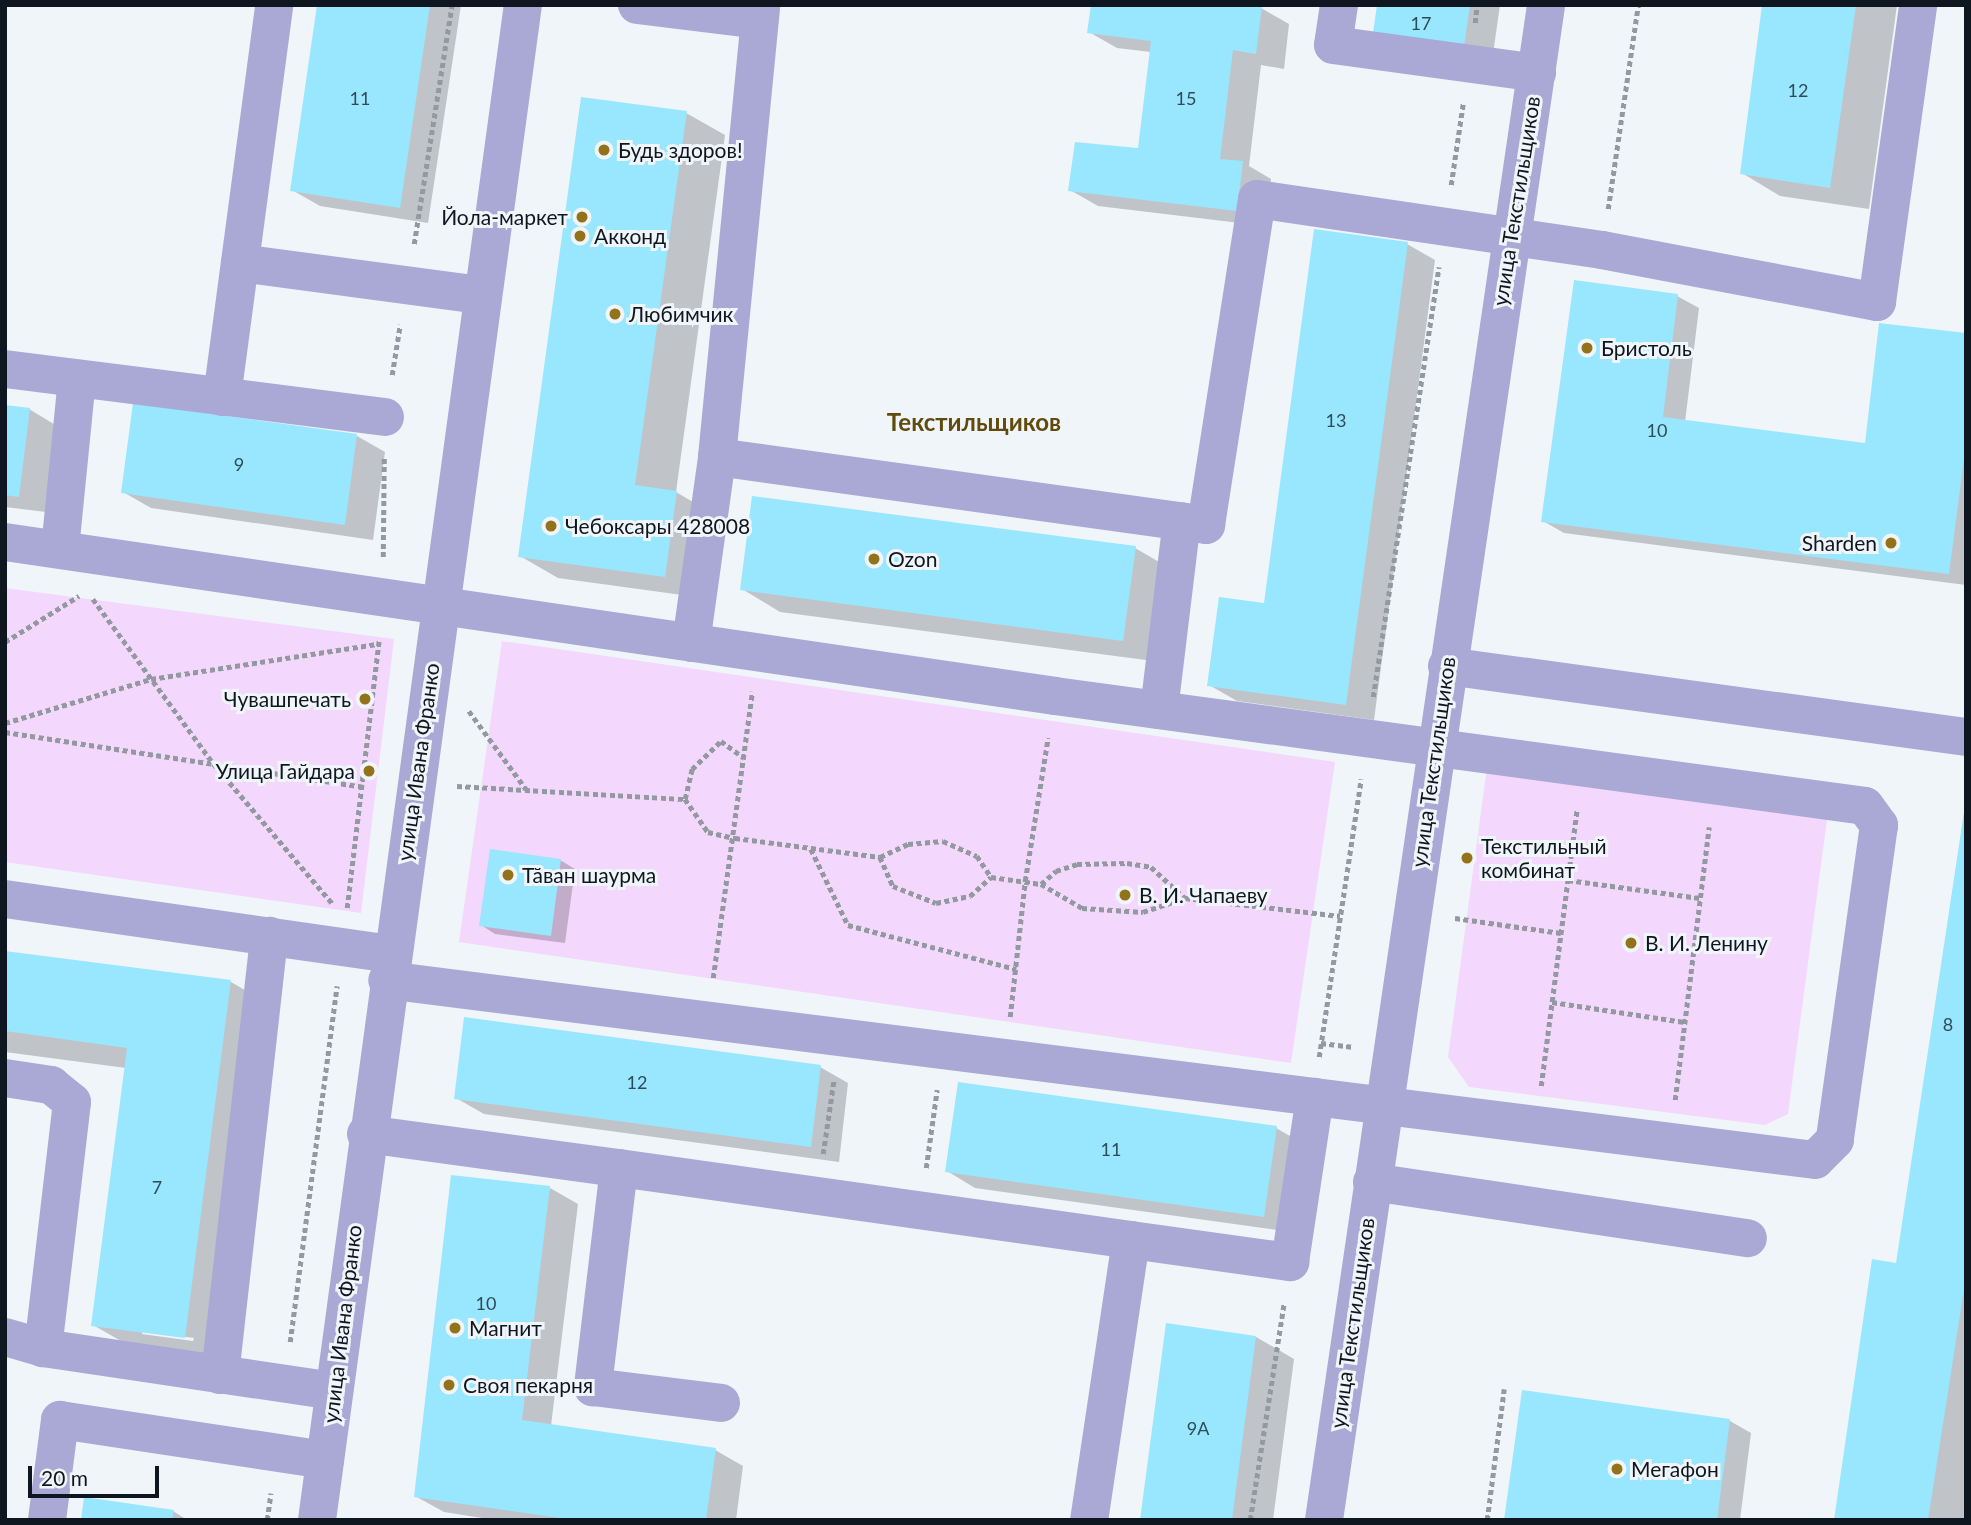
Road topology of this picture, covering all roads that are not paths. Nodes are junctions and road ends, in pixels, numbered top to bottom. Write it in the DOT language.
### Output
graph roads {
  1 [pos="274,5"];
  2 [pos="523,5"];
  3 [pos="637,5"];
  4 [pos="1339,5"];
  5 [pos="1546,5"];
  6 [pos="1918,5"];
  7 [pos="760,12"];
  8 [pos="1537,73"];
  9 [pos="1508,239"];
  10 [pos="240,263"];
  11 [pos="481,295"];
  12 [pos="5,369"];
  13 [pos="76,379"];
  14 [pos="222,397"];
  15 [pos="384,416"];
  16 [pos="717,457"];
  17 [pos="1182,521"];
  18 [pos="5,542"];
  19 [pos="60,549"];
  20 [pos="440,607"];
  21 [pos="691,643"];
  22 [pos="1447,666"];
  23 [pos="1159,710"];
  24 [pos="1966,737"];
  25 [pos="1435,746"];
  26 [pos="5,899"];
  27 [pos="269,936"];
  28 [pos="389,967"];
  29 [pos="5,1078"];
  30 [pos="1315,1097"];
  31 [pos="1383,1106"];
  32 [pos="366,1134"];
  33 [pos="619,1167"];
  34 [pos="1372,1182"];
  35 [pos="1748,1238"];
  36 [pos="1131,1240"];
  37 [pos="5,1337"];
  38 [pos="43,1348"];
  39 [pos="220,1376"];
  40 [pos="334,1391"];
  41 [pos="721,1403"];
  42 [pos="325,1460"];
  43 [pos="47,1520"];
  44 [pos="317,1520"];
  45 [pos="1088,1520"];
  46 [pos="1324,1520"];
  1 -- 10 [label="street"];
  2 -- 11 [label="street, улица Ивана Франко"];
  3 -- 7 [label="street"];
  4 -- 8 [label="street"];
  5 -- 8 [label="street, улица Текстильщиков"];
  6 -- 9 [label="street"];
  7 -- 16 [label="street"];
  8 -- 9 [label="street, улица Текстильщиков"];
  9 -- 17 [label="street"];
  9 -- 22 [label="street, улица Текстильщиков"];
  10 -- 11 [label="street"];
  10 -- 14 [label="street"];
  11 -- 20 [label="street, улица Ивана Франко"];
  12 -- 13 [label="street"];
  13 -- 14 [label="street"];
  13 -- 19 [label="street"];
  14 -- 15 [label="street"];
  16 -- 17 [label="street"];
  16 -- 21 [label="street"];
  17 -- 23 [label="street"];
  18 -- 19 [label="street"];
  19 -- 20 [label="street"];
  20 -- 21 [label="street"];
  20 -- 28 [label="street, улица Ивана Франко"];
  21 -- 23 [label="street"];
  22 -- 24 [label="street"];
  22 -- 25 [label="street, улица Текстильщиков"];
  23 -- 25 [label="street"];
  25 -- 31 [label="street, улица Текстильщиков"];
  25 -- 31 [label="street"];
  26 -- 27 [label="street"];
  27 -- 28 [label="street"];
  27 -- 39 [label="street"];
  28 -- 30 [label="street"];
  28 -- 32 [label="street, улица Ивана Франко"];
  29 -- 38 [label="street"];
  30 -- 31 [label="street"];
  30 -- 36 [label="street"];
  31 -- 34 [label="street, улица Текстильщиков"];
  32 -- 33 [label="street"];
  32 -- 40 [label="street, улица Ивана Франко"];
  33 -- 36 [label="street"];
  33 -- 41 [label="street"];
  34 -- 35 [label="street"];
  34 -- 46 [label="street, улица Текстильщиков"];
  36 -- 45 [label="street"];
  37 -- 38 [label="street"];
  38 -- 39 [label="street"];
  39 -- 40 [label="street"];
  40 -- 42 [label="street, улица Ивана Франко"];
  42 -- 43 [label="street"];
  42 -- 44 [label="street, улица Ивана Франко"];
}
